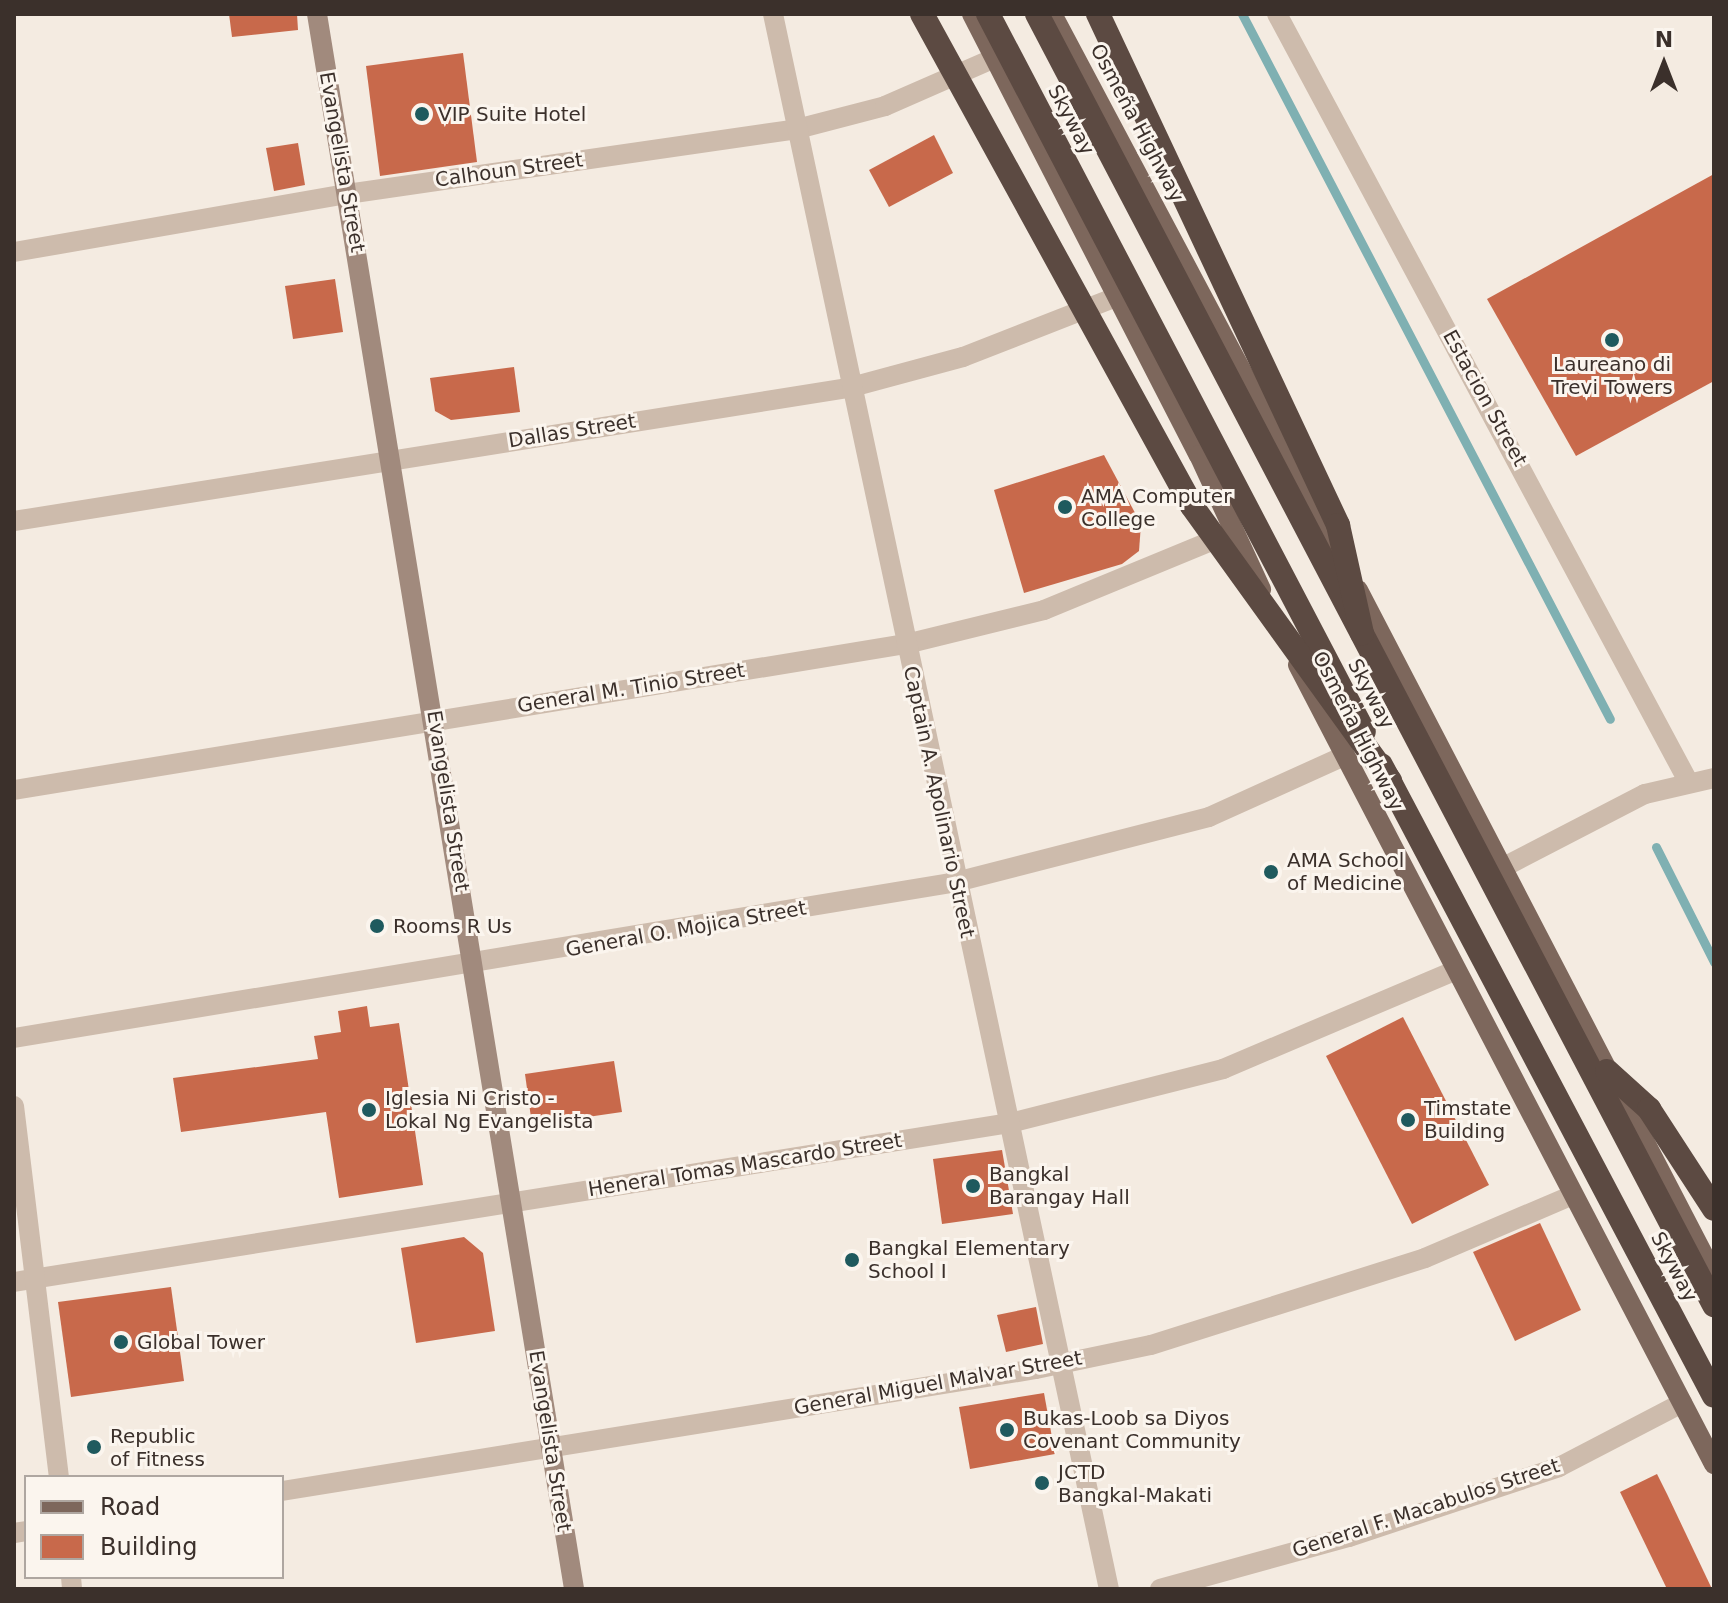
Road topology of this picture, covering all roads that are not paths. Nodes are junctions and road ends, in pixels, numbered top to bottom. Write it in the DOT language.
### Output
graph roads {
  1 [pos="317,14"];
  2 [pos="773,14"];
  3 [pos="922,14"];
  4 [pos="972,14"];
  5 [pos="988,14"];
  6 [pos="1037,14"];
  7 [pos="1052,14"];
  8 [pos="1098,14"];
  9 [pos="1277,14"];
  10 [pos="995,58"];
  11 [pos="797,129"];
  12 [pos="347,194"];
  13 [pos="14,252"];
  14 [pos="1119,296"];
  15 [pos="848,388"];
  16 [pos="392,458"];
  17 [pos="14,521"];
  18 [pos="1234,532"];
  19 [pos="1362,633"];
  20 [pos="906,644"];
  21 [pos="435,720"];
  22 [pos="1342,757"];
  23 [pos="1714,778"];
  24 [pos="1390,781"];
  25 [pos="1689,783"];
  26 [pos="14,790"];
  27 [pos="1502,868"];
  28 [pos="956,882"];
  29 [pos="474,966"];
  30 [pos="1454,971"];
  31 [pos="14,1038"];
  32 [pos="1607,1071"];
  33 [pos="14,1106"];
  34 [pos="1010,1123"];
  35 [pos="1573,1195"];
  36 [pos="512,1202"];
  37 [pos="1714,1209"];
  38 [pos="1714,1275"];
  39 [pos="35,1278"];
  40 [pos="14,1282"];
  41 [pos="1714,1305"];
  42 [pos="1062,1364"];
  43 [pos="1714,1396"];
  44 [pos="1682,1403"];
  45 [pos="551,1448"];
  46 [pos="1714,1464"];
  47 [pos="59,1475"];
  48 [pos="284,1491"];
  49 [pos="574,1589"];
  50 [pos="1109,1589"];
  51 [pos="1160,1589"];
  1 -- 12 [label="main road, Evangelista Street"];
  2 -- 11 [label="street, Captain A. Apolinario Street"];
  3 -- 24 [label="highway, bridge"];
  4 -- 10 [label="main road, Osmeña Highway"];
  5 -- 24 [label="highway, Skyway, bridge"];
  6 -- 19 [label="highway, Skyway, bridge"];
  7 -- 27 [label="main road, Osmeña Highway"];
  8 -- 19 [label="highway, bridge"];
  9 -- 25 [label="street, Estacion Street"];
  10 -- 11 [label="street, Calhoun Street"];
  10 -- 14 [label="main road, Osmeña Highway"];
  11 -- 12 [label="street, Calhoun Street"];
  11 -- 15 [label="street, Captain A. Apolinario Street"];
  12 -- 13 [label="street, Calhoun Street"];
  12 -- 16 [label="main road, Evangelista Street"];
  14 -- 15 [label="street, Dallas Street"];
  14 -- 18 [label="main road, Osmeña Highway"];
  15 -- 16 [label="street, Dallas Street"];
  15 -- 20 [label="street, Captain A. Apolinario Street"];
  16 -- 17 [label="street, Dallas Street"];
  16 -- 21 [label="main road, Evangelista Street"];
  18 -- 20 [label="street, General M. Tinio Street"];
  18 -- 22 [label="main road, Osmeña Highway"];
  19 -- 41 [label="highway, Skyway"];
  20 -- 21 [label="street, General M. Tinio Street"];
  20 -- 28 [label="street, Captain A. Apolinario Street"];
  21 -- 26 [label="street, General M. Tinio Street"];
  21 -- 29 [label="main road, Evangelista Street"];
  22 -- 28 [label="street, General O. Mojica Street"];
  22 -- 30 [label="main road, Osmeña Highway"];
  23 -- 25 [label="street"];
  24 -- 43 [label="highway, Skyway"];
  25 -- 27 [label="street"];
  27 -- 32 [label="main road, Osmeña Highway"];
  28 -- 29 [label="street, General O. Mojica Street"];
  28 -- 34 [label="street, Captain A. Apolinario Street"];
  29 -- 31 [label="street, General O. Mojica Street"];
  29 -- 36 [label="main road, Evangelista Street"];
  30 -- 34 [label="street, Heneral Tomas Mascardo Street"];
  30 -- 35 [label="main road, Osmeña Highway"];
  32 -- 37 [label="highway"];
  32 -- 38 [label="main road, Osmeña Highway"];
  33 -- 39 [label="street"];
  34 -- 36 [label="street, Heneral Tomas Mascardo Street"];
  34 -- 42 [label="street, Captain A. Apolinario Street"];
  35 -- 42 [label="street, General Miguel Malvar Street"];
  35 -- 44 [label="main road, Osmeña Highway"];
  36 -- 39 [label="street, Heneral Tomas Mascardo Street"];
  36 -- 45 [label="main road, Evangelista Street"];
  39 -- 40 [label="street, Heneral Tomas Mascardo Street"];
  39 -- 47 [label="street"];
  42 -- 45 [label="street, General Miguel Malvar Street"];
  42 -- 50 [label="street, Captain A. Apolinario Street"];
  44 -- 46 [label="main road, Osmeña Highway"];
  44 -- 51 [label="street, General F. Macabulos Street"];
  45 -- 48 [label="street, General Miguel Malvar Street"];
  45 -- 49 [label="main road, Evangelista Street"];
}
